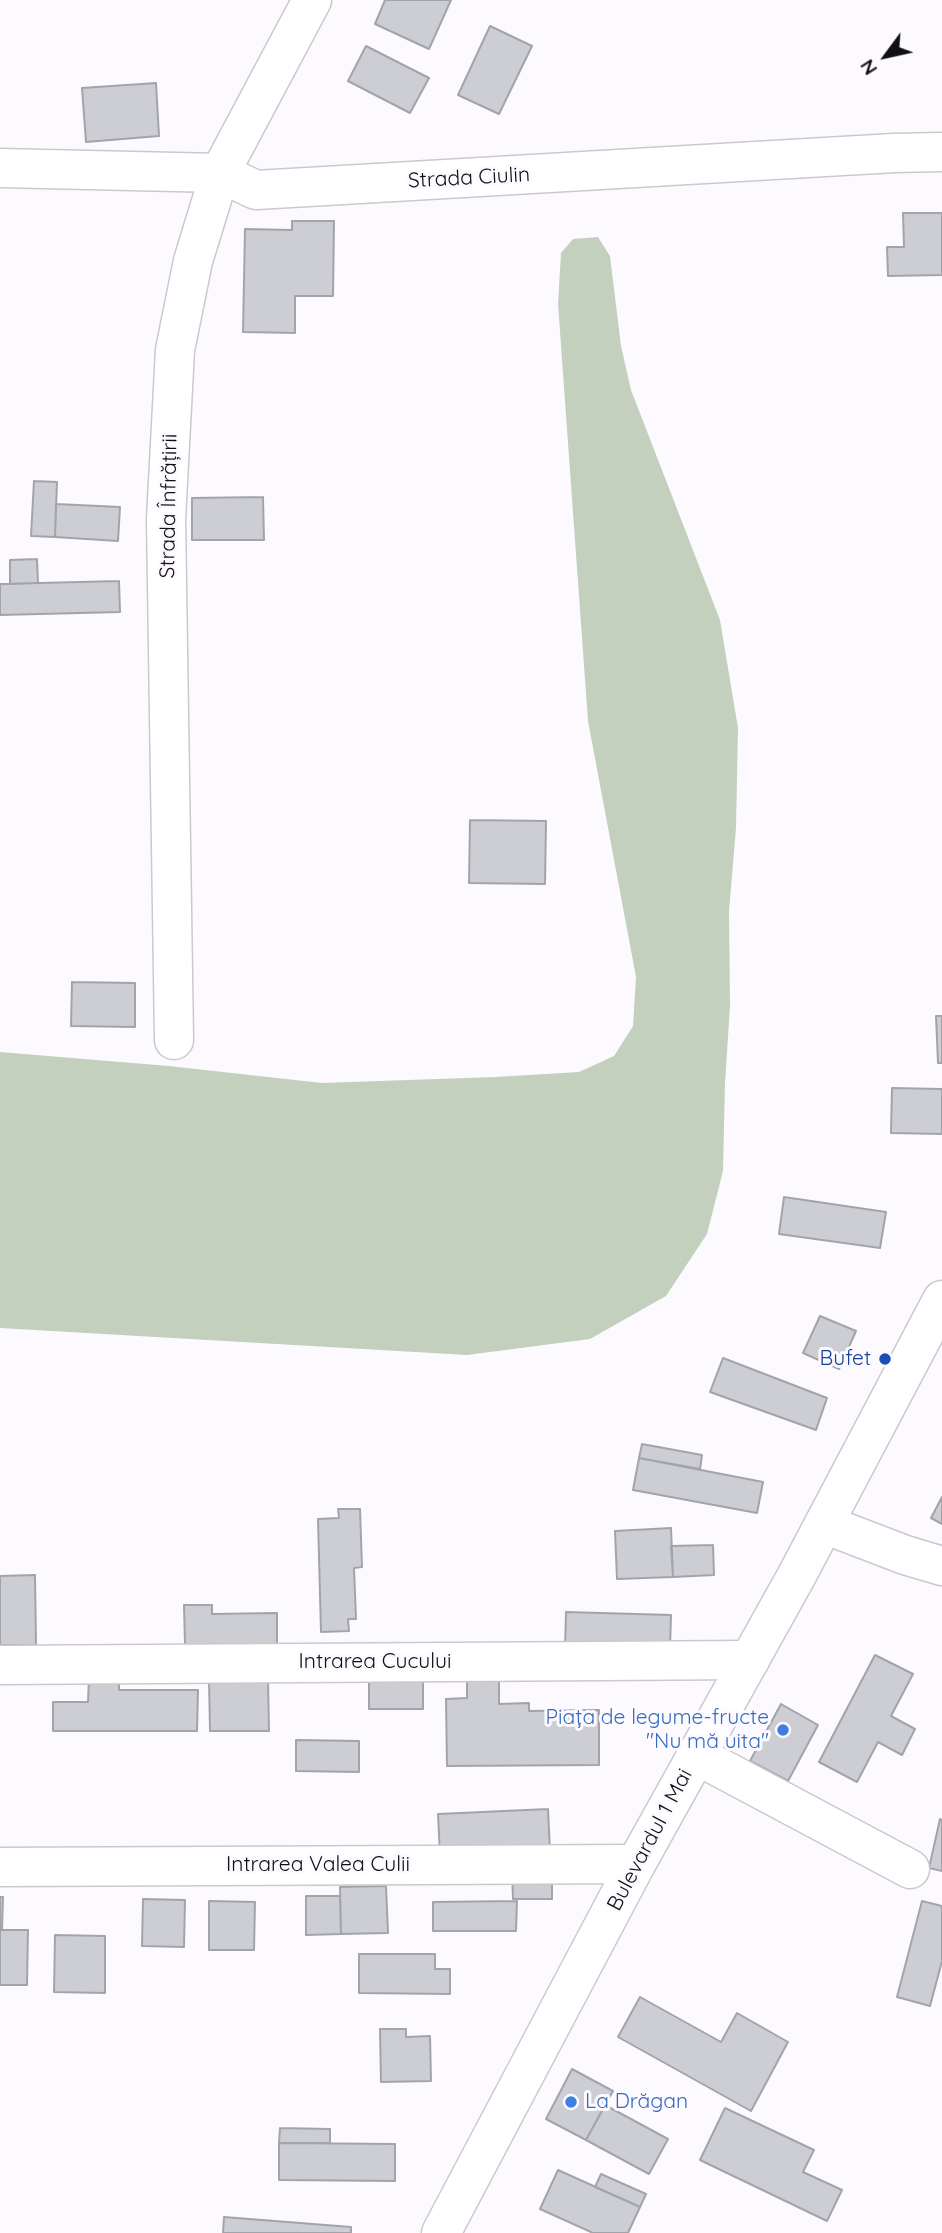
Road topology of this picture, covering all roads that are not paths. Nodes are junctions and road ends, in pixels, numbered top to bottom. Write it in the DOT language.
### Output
graph roads {
  1 [pos="312,0"];
  2 [pos="942,152"];
  3 [pos="0,168"];
  4 [pos="220,173"];
  5 [pos="174,1040"];
  6 [pos="942,1300"];
  7 [pos="824,1524"];
  8 [pos="942,1566"];
  9 [pos="750,1660"];
  10 [pos="0,1665"];
  11 [pos="696,1755"];
  12 [pos="636,1864"];
  13 [pos="0,1867"];
  14 [pos="910,1870"];
  15 [pos="441,2233"];
  1 -- 4 [label="street, Strada Înfrățirii"];
  2 -- 4 [label="street, Strada Ciulin"];
  3 -- 4 [label="street, Strada Ciulin"];
  4 -- 5 [label="street, Strada Înfrățirii"];
  6 -- 7 [label="street, Bulevardul 1 Mai"];
  7 -- 8 [label="street"];
  7 -- 9 [label="street, Bulevardul 1 Mai"];
  9 -- 10 [label="street, Intrarea Cucului"];
  9 -- 11 [label="street, Bulevardul 1 Mai"];
  11 -- 12 [label="street, Bulevardul 1 Mai"];
  11 -- 14 [label="street"];
  12 -- 13 [label="street, Intrarea Valea Culii"];
  12 -- 15 [label="street, Bulevardul 1 Mai"];
}
